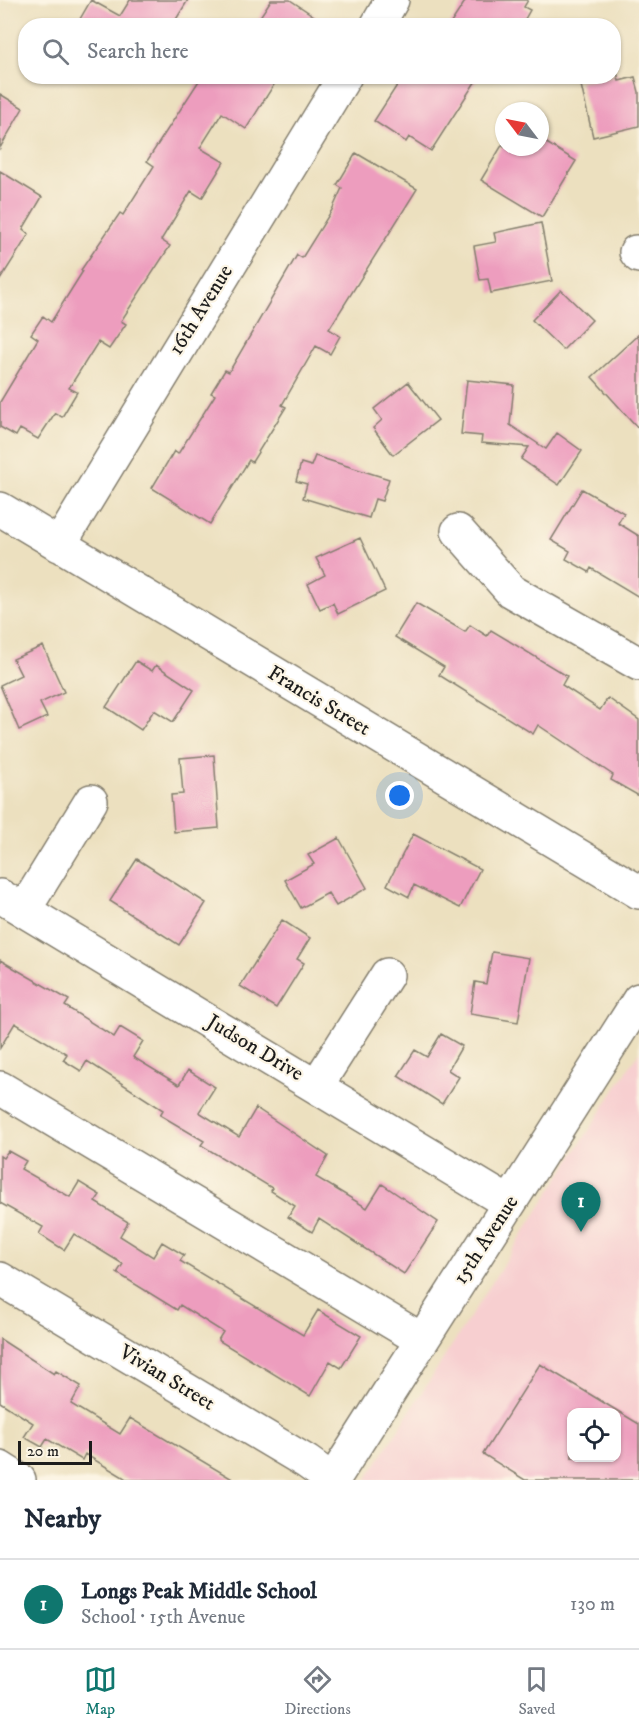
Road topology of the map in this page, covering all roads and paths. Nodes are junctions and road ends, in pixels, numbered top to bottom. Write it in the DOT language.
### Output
graph roads {
  1 [pos="392,0"];
  2 [pos="382,18"];
  3 [pos="340,84"];
  4 [pos="0,509"];
  5 [pos="458,531"];
  6 [pos="59,545"];
  7 [pos="639,664"];
  8 [pos="91,801"];
  9 [pos="639,892"];
  10 [pos="12,903"];
  11 [pos="387,975"];
  12 [pos="639,1000"];
  13 [pos="317,1086"];
  14 [pos="0,1088"];
  15 [pos="509,1203"];
  16 [pos="0,1279"];
  17 [pos="422,1340"];
  18 [pos="0,1468"];
  19 [pos="20,1480"];
  20 [pos="332,1480"];
  1 -- 2 [label="street"];
  3 -- 6 [label="street, 16th Avenue"];
  4 -- 6 [label="street, Francis Street"];
  5 -- 7 [label="street"];
  6 -- 9 [label="street, Francis Street"];
  8 -- 10 [label="street"];
  10 -- 13 [label="street, Judson Drive"];
  11 -- 13 [label="street"];
  12 -- 15 [label="street, 15th Avenue"];
  13 -- 15 [label="street, Judson Drive"];
  14 -- 17 [label="street"];
  15 -- 17 [label="street, 15th Avenue"];
  16 -- 20 [label="street, Vivian Street"];
  17 -- 20 [label="street, 15th Avenue"];
  18 -- 19 [label="street"];
}
